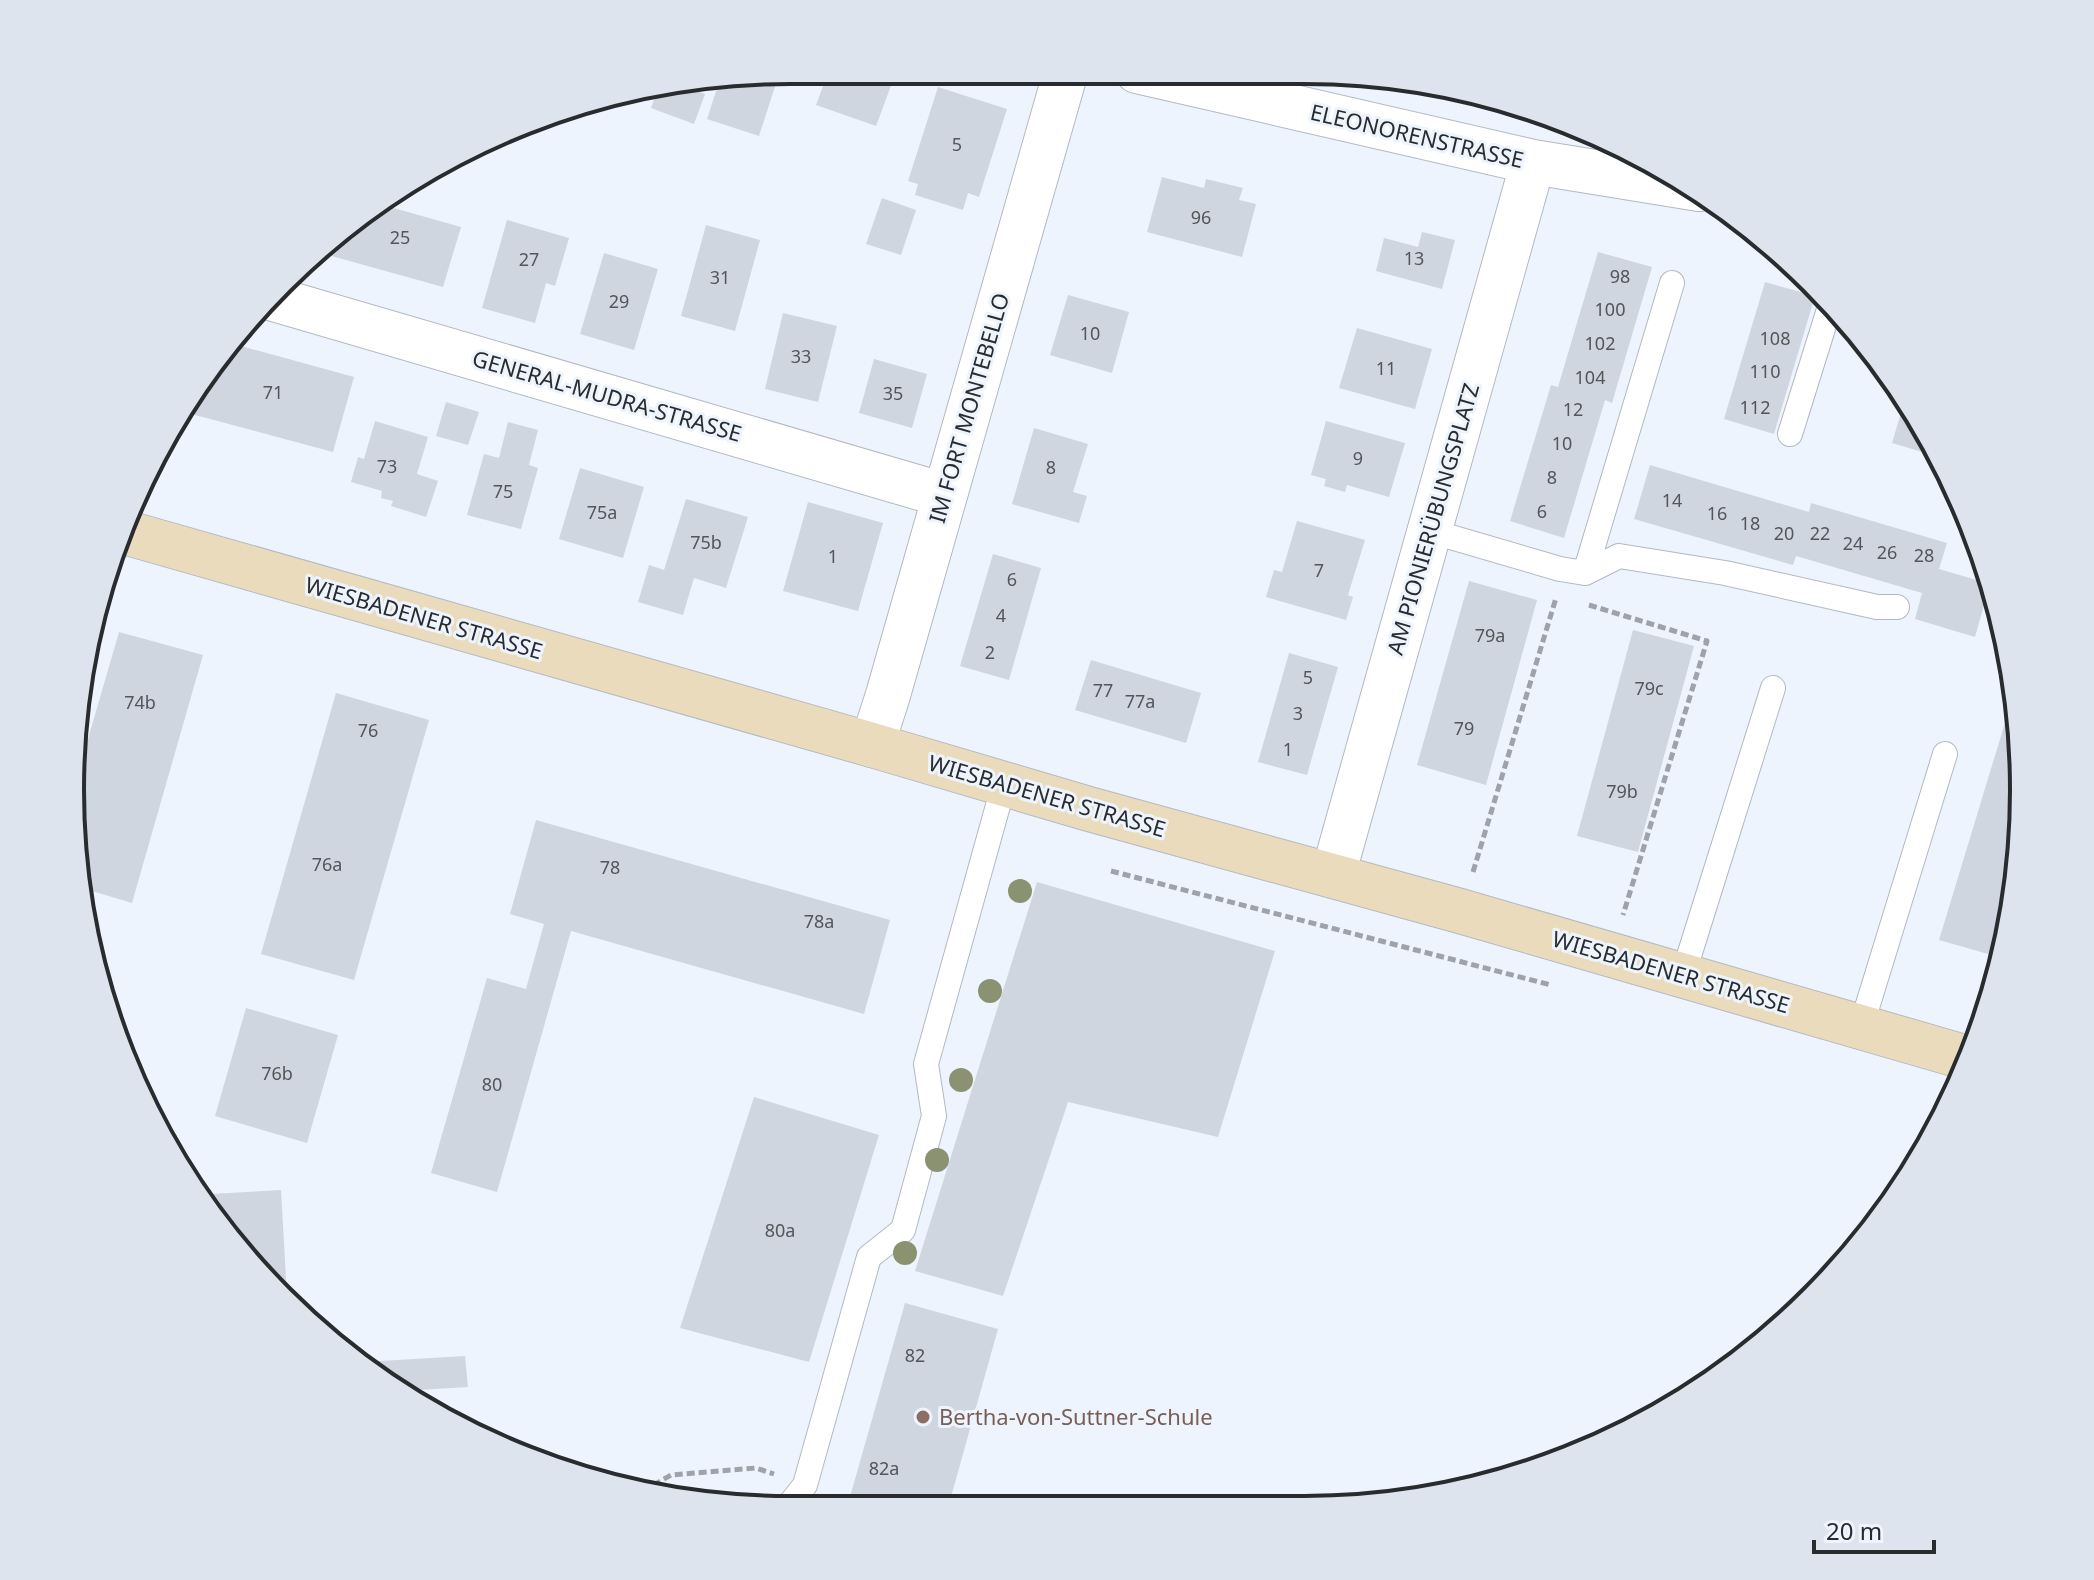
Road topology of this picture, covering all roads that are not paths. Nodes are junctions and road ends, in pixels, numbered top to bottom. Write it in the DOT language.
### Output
graph roads {
  1 [pos="1062,84"];
  2 [pos="1194,84"];
  3 [pos="1533,162"];
  4 [pos="1664,183"];
  5 [pos="1672,283"];
  6 [pos="281,301"];
  7 [pos="1827,316"];
  8 [pos="1790,434"];
  9 [pos="944,495"];
  10 [pos="1430,531"];
  11 [pos="132,534"];
  12 [pos="1585,573"];
  13 [pos="1897,607"];
  14 [pos="1773,688"];
  15 [pos="872,745"];
  16 [pos="1945,754"];
  17 [pos="1004,784"];
  18 [pos="1333,875"];
  19 [pos="1683,975"];
  20 [pos="1861,1027"];
  21 [pos="1958,1055"];
  22 [pos="797,1494"];
  1 -- 9 [label="street, IM FORT MONTEBELLO"];
  2 -- 3 [label="street, ELEONORENSTRASSE"];
  3 -- 4 [label="street, ELEONORENSTRASSE"];
  3 -- 10 [label="street, AM PIONIERÜBUNGSPLATZ"];
  5 -- 12 [label="lane"];
  6 -- 9 [label="street, GENERAL-MUDRA-STRASSE"];
  7 -- 8 [label="lane"];
  9 -- 15 [label="street, IM FORT MONTEBELLO"];
  10 -- 12 [label="lane"];
  10 -- 18 [label="street, AM PIONIERÜBUNGSPLATZ"];
  11 -- 15 [label="main road, WIESBADENER STRASSE"];
  12 -- 13 [label="lane"];
  14 -- 19 [label="lane"];
  15 -- 17 [label="main road, WIESBADENER STRASSE"];
  16 -- 20 [label="lane"];
  17 -- 18 [label="main road, WIESBADENER STRASSE"];
  17 -- 22 [label="lane"];
  18 -- 19 [label="main road, WIESBADENER STRASSE"];
  19 -- 20 [label="main road, WIESBADENER STRASSE"];
  20 -- 21 [label="main road, WIESBADENER STRASSE"];
}
